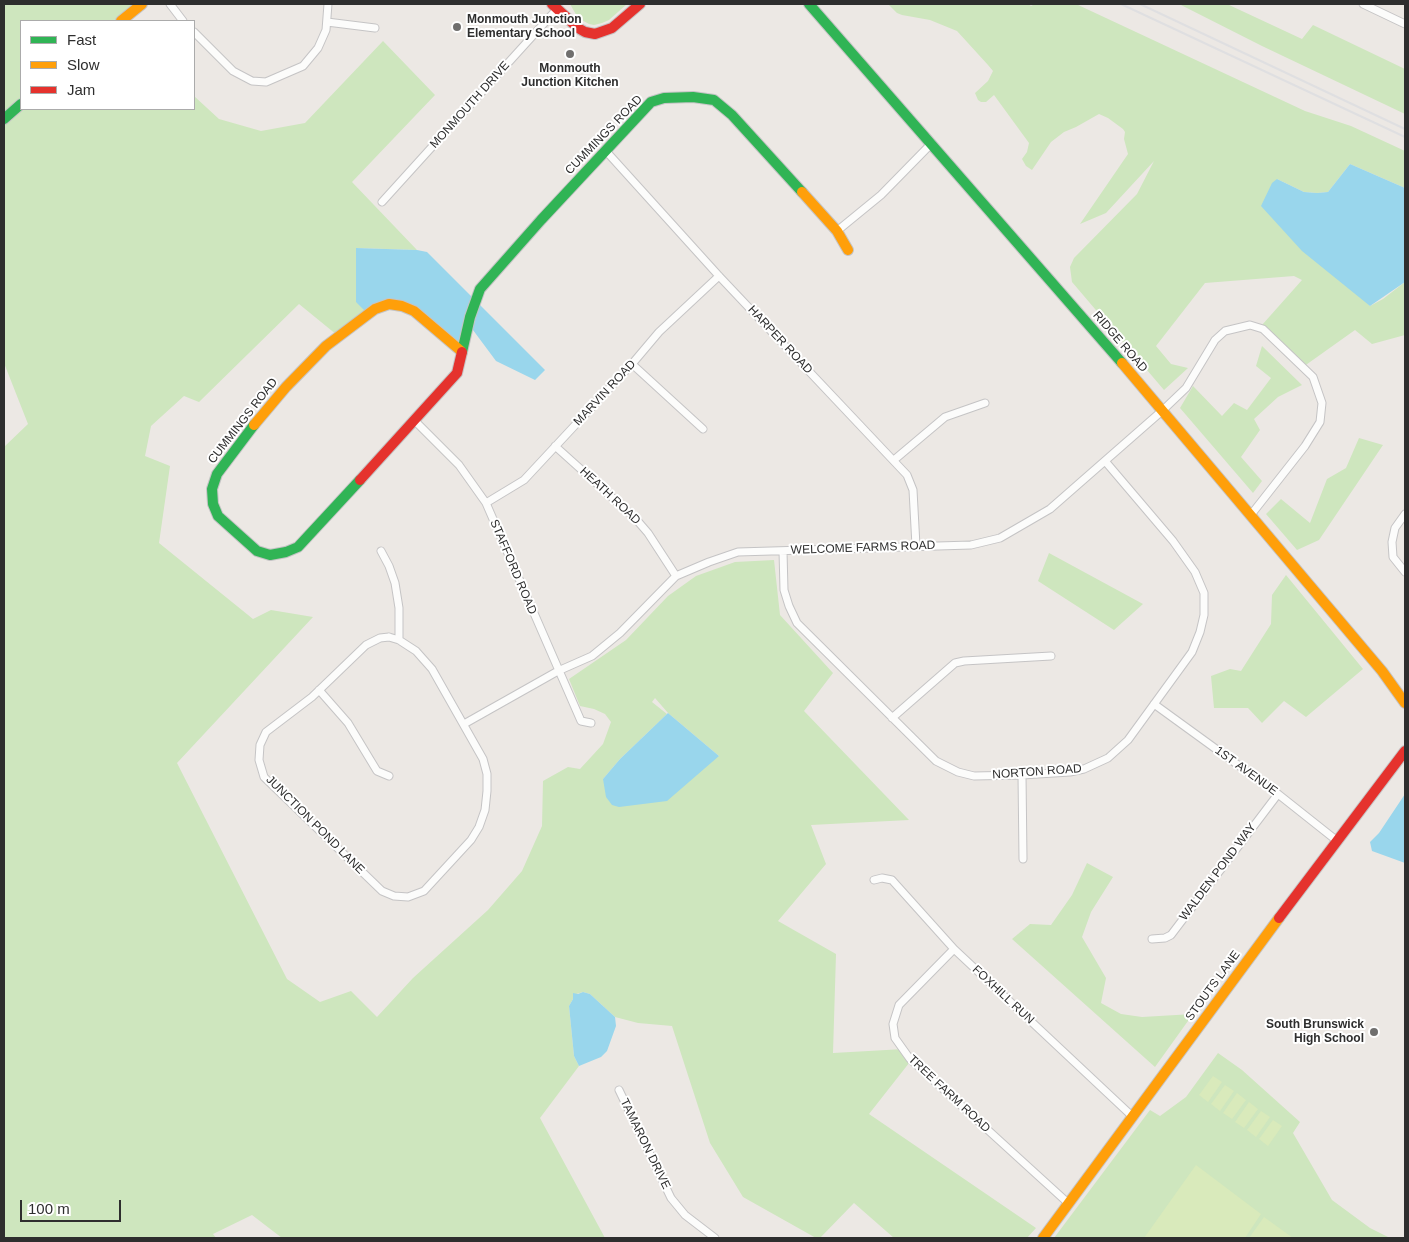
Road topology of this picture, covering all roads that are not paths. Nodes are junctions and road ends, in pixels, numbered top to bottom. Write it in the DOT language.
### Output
graph roads {
  1 [pos="142,4"];
  2 [pos="170,4"];
  3 [pos="328,4"];
  4 [pos="640,4"];
  5 [pos="809,4"];
  6 [pos="1363,4"];
  7 [pos="554,6"];
  8 [pos="122,20"];
  9 [pos="182,20"];
  10 [pos="327,22"];
  11 [pos="1405,24"];
  12 [pos="375,28"];
  13 [pos="195,33"];
  14 [pos="20,105"];
  15 [pos="4,119"];
  16 [pos="932,143"];
  17 [pos="605,150"];
  18 [pos="382,202"];
  19 [pos="836,231"];
  20 [pos="848,250"];
  21 [pos="720,276"];
  22 [pos="461,351"];
  23 [pos="632,364"];
  24 [pos="985,403"];
  25 [pos="1163,410"];
  26 [pos="415,421"];
  27 [pos="703,429"];
  28 [pos="555,446"];
  29 [pos="894,460"];
  30 [pos="1105,462"];
  31 [pos="486,503"];
  32 [pos="1405,514"];
  33 [pos="1250,516"];
  34 [pos="916,546"];
  35 [pos="381,551"];
  36 [pos="783,551"];
  37 [pos="1405,572"];
  38 [pos="676,576"];
  39 [pos="398,640"];
  40 [pos="1051,656"];
  41 [pos="558,671"];
  42 [pos="319,690"];
  43 [pos="1405,703"];
  44 [pos="1154,704"];
  45 [pos="892,718"];
  46 [pos="591,723"];
  47 [pos="464,724"];
  48 [pos="1405,751"];
  49 [pos="1400,762"];
  50 [pos="1022,775"];
  51 [pos="389,776"];
  52 [pos="1278,794"];
  53 [pos="1336,840"];
  54 [pos="1023,859"];
  55 [pos="874,880"];
  56 [pos="1152,939"];
  57 [pos="954,949"];
  58 [pos="620,1090"];
  59 [pos="1133,1117"];
  60 [pos="1068,1203"];
  61 [pos="715,1238"];
  62 [pos="1043,1238"];
  1 -- 8 [label="street"];
  2 -- 9 [label="street"];
  3 -- 10 [label="street"];
  4 -- 7 [label="street"];
  5 -- 16 [label="street, RIDGE ROAD"];
  6 -- 11 [label="street"];
  7 -- 18 [label="street, MONMOUTH DRIVE"];
  10 -- 12 [label="street"];
  10 -- 13 [label="street"];
  14 -- 15 [label="street"];
  16 -- 19 [label="street"];
  16 -- 25 [label="street, RIDGE ROAD"];
  17 -- 19 [label="street, CUMMINGS ROAD"];
  17 -- 21 [label="street, HARPER ROAD"];
  17 -- 22 [label="street, CUMMINGS ROAD"];
  19 -- 20 [label="street, CUMMINGS ROAD"];
  21 -- 23 [label="street, MARVIN ROAD"];
  21 -- 29 [label="street, HARPER ROAD"];
  22 -- 26 [label="street, CUMMINGS ROAD"];
  22 -- 26 [label="street, CUMMINGS ROAD"];
  23 -- 27 [label="street"];
  23 -- 28 [label="street, MARVIN ROAD"];
  24 -- 29 [label="street"];
  25 -- 30 [label="street, WELCOME FARMS ROAD"];
  25 -- 33 [label="street, RIDGE ROAD"];
  25 -- 33 [label="street, WELCOME FARMS ROAD"];
  26 -- 31 [label="street, STAFFORD ROAD"];
  28 -- 31 [label="street, MARVIN ROAD"];
  28 -- 38 [label="street, HEATH ROAD"];
  29 -- 34 [label="street, HARPER ROAD"];
  30 -- 34 [label="street, WELCOME FARMS ROAD"];
  30 -- 44 [label="street, NORTON ROAD"];
  31 -- 41 [label="street, STAFFORD ROAD"];
  32 -- 37 [label="street"];
  33 -- 43 [label="street, RIDGE ROAD"];
  34 -- 36 [label="street, WELCOME FARMS ROAD"];
  35 -- 39 [label="street"];
  36 -- 38 [label="street, WELCOME FARMS ROAD"];
  36 -- 45 [label="street, NORTON ROAD"];
  38 -- 41 [label="street, WELCOME FARMS ROAD"];
  39 -- 42 [label="street, JUNCTION POND LANE"];
  39 -- 47 [label="street, JUNCTION POND LANE"];
  40 -- 45 [label="street"];
  41 -- 46 [label="street, STAFFORD ROAD"];
  41 -- 47 [label="street"];
  42 -- 47 [label="street, JUNCTION POND LANE"];
  42 -- 51 [label="street"];
  44 -- 50 [label="street, NORTON ROAD"];
  44 -- 52 [label="street, 1ST AVENUE"];
  45 -- 50 [label="street, NORTON ROAD"];
  48 -- 49 [label="street, STOUTS LANE"];
  49 -- 53 [label="street, STOUTS LANE"];
  50 -- 54 [label="street"];
  52 -- 53 [label="street, 1ST AVENUE"];
  52 -- 56 [label="street, WALDEN POND WAY"];
  53 -- 59 [label="street, STOUTS LANE"];
  55 -- 57 [label="street, FOXHILL RUN"];
  57 -- 59 [label="street, FOXHILL RUN"];
  57 -- 60 [label="street, TREE FARM ROAD"];
  58 -- 61 [label="street, TAMARON DRIVE"];
  59 -- 60 [label="street, STOUTS LANE"];
  60 -- 62 [label="street, STOUTS LANE"];
}
